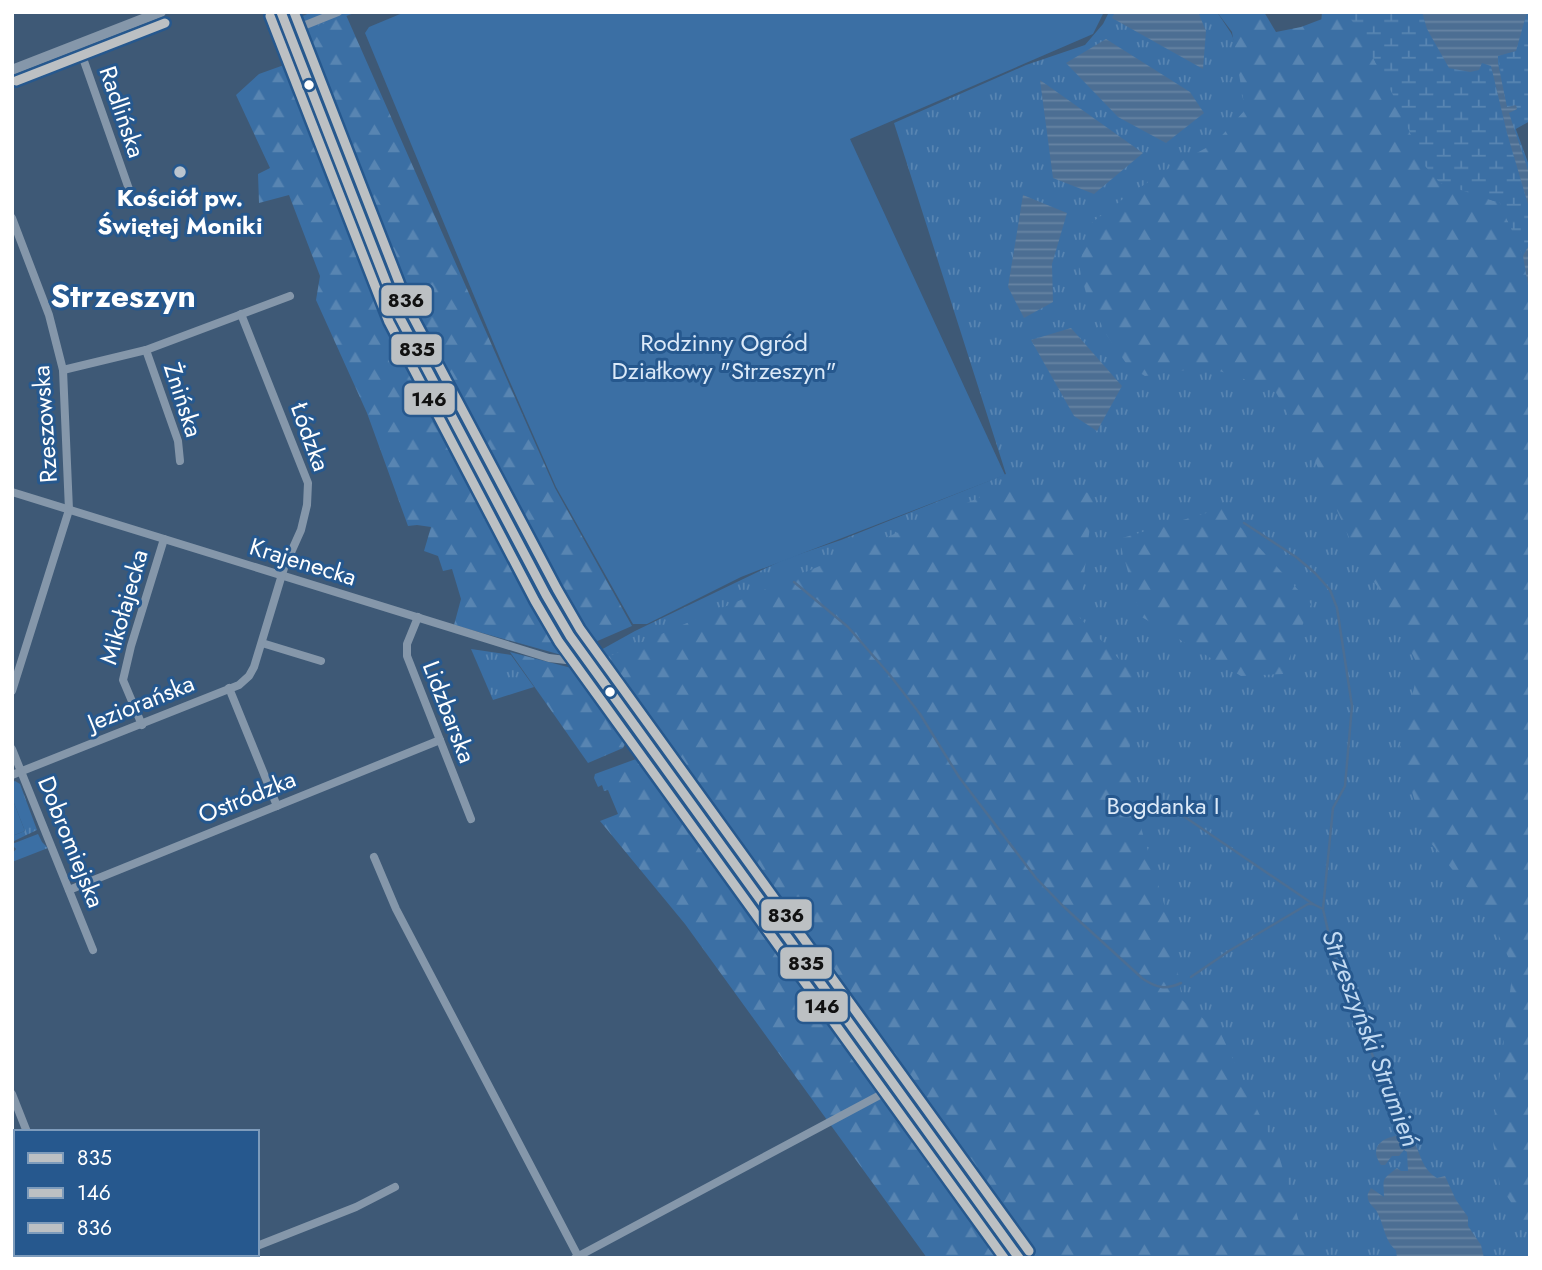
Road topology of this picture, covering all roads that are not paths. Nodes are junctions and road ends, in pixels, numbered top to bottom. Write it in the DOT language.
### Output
graph roads {
  1 [pos="161,12"];
  2 [pos="281,12"];
  3 [pos="338,12"];
  4 [pos="288,32"];
  5 [pos="78,44"];
  6 [pos="12,70"];
  7 [pos="130,192"];
  8 [pos="12,218"];
  9 [pos="290,296"];
  10 [pos="241,314"];
  11 [pos="146,351"];
  12 [pos="63,370"];
  13 [pos="180,461"];
  14 [pos="12,492"];
  15 [pos="69,510"];
  16 [pos="164,539"];
  17 [pos="281,575"];
  18 [pos="418,617"];
  19 [pos="261,643"];
  20 [pos="584,657"];
  21 [pos="321,661"];
  22 [pos="229,688"];
  23 [pos="12,691"];
  24 [pos="142,724"];
  25 [pos="440,740"];
  26 [pos="12,749"];
  27 [pos="22,772"];
  28 [pos="12,775"];
  29 [pos="276,806"];
  30 [pos="471,819"];
  31 [pos="374,857"];
  32 [pos="69,890"];
  33 [pos="93,950"];
  34 [pos="895,1087"];
  35 [pos="12,1094"];
  36 [pos="26,1130"];
  37 [pos="395,1187"];
  38 [pos="259,1245"];
  39 [pos="577,1257"];
  40 [pos="1019,1258"];
  1 -- 5 [label="street"];
  2 -- 4 [label="street"];
  3 -- 4 [label="street"];
  4 -- 20 [label="street"];
  5 -- 6 [label="street"];
  5 -- 7 [label="street, Radlińska"];
  8 -- 12 [label="street, Rzeszowska"];
  9 -- 10 [label="street"];
  10 -- 11 [label="street"];
  10 -- 17 [label="street, Łódzka"];
  11 -- 12 [label="street"];
  11 -- 13 [label="street, Żnińska"];
  12 -- 15 [label="street, Rzeszowska"];
  14 -- 15 [label="street, Krajenecka"];
  15 -- 16 [label="street, Krajenecka"];
  15 -- 23 [label="street"];
  16 -- 17 [label="street, Krajenecka"];
  16 -- 24 [label="street, Mikołajecka"];
  17 -- 18 [label="street, Krajenecka"];
  17 -- 19 [label="street, Jeziorańska"];
  18 -- 20 [label="street, Krajenecka"];
  18 -- 25 [label="street, Lidzbarska"];
  19 -- 21 [label="street"];
  19 -- 22 [label="street, Jeziorańska"];
  20 -- 34 [label="street"];
  22 -- 24 [label="street, Jeziorańska"];
  22 -- 29 [label="street"];
  24 -- 27 [label="street, Jeziorańska"];
  25 -- 29 [label="street, Ostródzka"];
  25 -- 30 [label="street, Lidzbarska"];
  26 -- 27 [label="street, Dobromiejska"];
  27 -- 28 [label="street, Jeziorańska"];
  27 -- 32 [label="street, Dobromiejska"];
  29 -- 32 [label="street, Ostródzka"];
  31 -- 39 [label="street"];
  32 -- 33 [label="street, Dobromiejska"];
  34 -- 39 [label="street"];
  34 -- 40 [label="street"];
  35 -- 36 [label="street"];
  37 -- 38 [label="street"];
}
